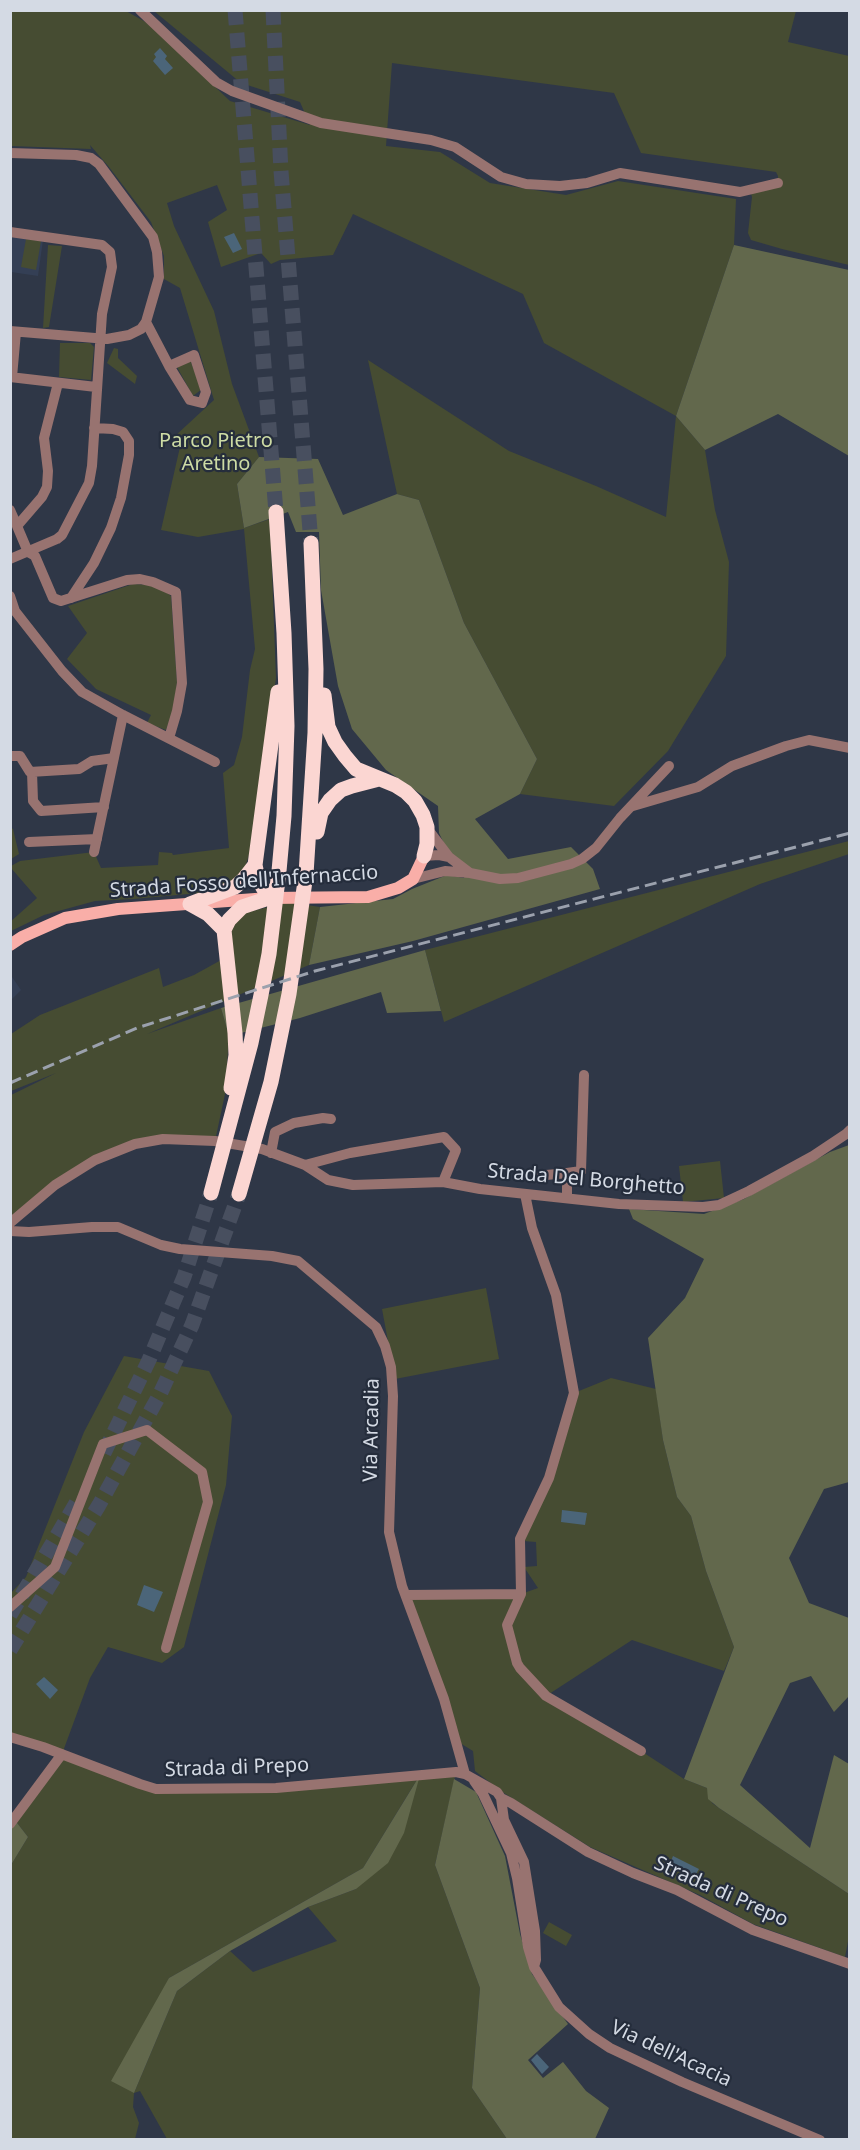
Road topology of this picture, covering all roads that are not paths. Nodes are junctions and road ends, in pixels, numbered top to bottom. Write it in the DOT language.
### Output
graph roads {
  1 [pos="140,10"];
  2 [pos="10,153"];
  3 [pos="778,183"];
  4 [pos="10,232"];
  5 [pos="146,322"];
  6 [pos="13,332"];
  7 [pos="99,338"];
  8 [pos="169,366"];
  9 [pos="11,377"];
  10 [pos="58,383"];
  11 [pos="96,387"];
  12 [pos="94,428"];
  13 [pos="10,510"];
  14 [pos="276,512"];
  15 [pos="17,526"];
  16 [pos="311,543"];
  17 [pos="278,545"];
  18 [pos="28,552"];
  19 [pos="10,560"];
  20 [pos="10,596"];
  21 [pos="71,598"];
  22 [pos="315,600"];
  23 [pos="16,613"];
  24 [pos="123,715"];
  25 [pos="169,738"];
  26 [pos="849,748"];
  27 [pos="10,756"];
  28 [pos="114,758"];
  29 [pos="215,762"];
  30 [pos="669,766"];
  31 [pos="32,772"];
  32 [pos="379,779"];
  33 [pos="633,806"];
  34 [pos="104,807"];
  35 [pos="427,827"];
  36 [pos="97,839"];
  37 [pos="29,843"];
  38 [pos="94,852"];
  39 [pos="424,856"];
  40 [pos="449,857"];
  41 [pos="255,865"];
  42 [pos="445,871"];
  43 [pos="470,873"];
  44 [pos="309,874"];
  45 [pos="413,879"];
  46 [pos="269,898"];
  47 [pos="190,904"];
  48 [pos="224,930"];
  49 [pos="10,945"];
  50 [pos="584,1075"];
  51 [pos="331,1119"];
  52 [pos="849,1130"];
  53 [pos="271,1153"];
  54 [pos="220,1163"];
  55 [pos="305,1165"];
  56 [pos="567,1173"];
  57 [pos="536,1176"];
  58 [pos="443,1182"];
  59 [pos="211,1192"];
  60 [pos="239,1194"];
  61 [pos="525,1194"];
  62 [pos="567,1198"];
  63 [pos="10,1223"];
  64 [pos="10,1230"];
  65 [pos="521,1594"];
  66 [pos="406,1595"];
  67 [pos="10,1607"];
  68 [pos="166,1648"];
  69 [pos="10,1737"];
  70 [pos="641,1751"];
  71 [pos="62,1754"];
  72 [pos="469,1776"];
  73 [pos="501,1798"];
  74 [pos="491,1810"];
  75 [pos="10,1824"];
  76 [pos="849,1964"];
  77 [pos="534,1967"];
  78 [pos="820,2139"];
  1 -- 3 [label="street"];
  2 -- 5 [label="street"];
  4 -- 7 [label="street"];
  5 -- 7 [label="street"];
  5 -- 8 [label="street"];
  6 -- 7 [label="street"];
  6 -- 9 [label="street"];
  7 -- 11 [label="street"];
  9 -- 10 [label="street"];
  10 -- 11 [label="street"];
  10 -- 15 [label="street"];
  11 -- 12 [label="street"];
  12 -- 18 [label="street"];
  12 -- 21 [label="street"];
  13 -- 15 [label="street"];
  14 -- 17 [label="highway"];
  15 -- 18 [label="street"];
  16 -- 22 [label="highway"];
  17 -- 41 [label="highway"];
  17 -- 54 [label="highway"];
  18 -- 19 [label="street"];
  18 -- 21 [label="street"];
  20 -- 23 [label="street"];
  21 -- 25 [label="street"];
  22 -- 32 [label="highway"];
  22 -- 44 [label="highway"];
  23 -- 24 [label="street"];
  24 -- 25 [label="street"];
  24 -- 28 [label="street"];
  25 -- 29 [label="street"];
  26 -- 33 [label="street, Strada Fosso dell'Infernaccio"];
  27 -- 31 [label="street"];
  28 -- 31 [label="street"];
  28 -- 34 [label="street"];
  30 -- 33 [label="street"];
  31 -- 34 [label="street"];
  32 -- 35 [label="highway"];
  32 -- 44 [label="highway"];
  33 -- 43 [label="street, Strada Fosso dell'Infernaccio"];
  34 -- 36 [label="street"];
  35 -- 39 [label="highway"];
  35 -- 40 [label="street, Strada Fosso dell'Infernaccio"];
  36 -- 37 [label="street"];
  36 -- 38 [label="street"];
  39 -- 40 [label="street"];
  39 -- 42 [label="street"];
  39 -- 45 [label="main road"];
  40 -- 43 [label="street, Strada Fosso dell'Infernaccio"];
  41 -- 46 [label="highway"];
  41 -- 47 [label="highway"];
  42 -- 43 [label="street, Strada Fosso dell'Infernaccio"];
  42 -- 45 [label="street, Strada Fosso dell'Infernaccio"];
  44 -- 60 [label="highway"];
  45 -- 46 [label="main road, Strada Fosso dell'Infernaccio"];
  46 -- 47 [label="main road, Strada Fosso dell'Infernaccio"];
  46 -- 48 [label="highway"];
  47 -- 48 [label="highway"];
  47 -- 49 [label="main road, Strada Fosso dell'Infernaccio"];
  48 -- 54 [label="highway"];
  50 -- 56 [label="street"];
  51 -- 53 [label="street"];
  52 -- 62 [label="street, Strada Del Borghetto"];
  53 -- 55 [label="street, Strada Del Borghetto"];
  53 -- 63 [label="street, Strada Del Borghetto"];
  54 -- 59 [label="highway"];
  55 -- 58 [label="street, Strada Del Borghetto"];
  55 -- 58 [label="street"];
  56 -- 57 [label="street"];
  56 -- 62 [label="street"];
  58 -- 61 [label="street, Strada Del Borghetto"];
  61 -- 62 [label="street, Strada Del Borghetto"];
  61 -- 65 [label="street"];
  64 -- 66 [label="street, Via Arcadia"];
  65 -- 66 [label="street"];
  65 -- 70 [label="street"];
  66 -- 72 [label="street, Via Arcadia"];
  67 -- 68 [label="street"];
  69 -- 71 [label="street, Strada di Prepo"];
  71 -- 72 [label="street, Strada di Prepo"];
  71 -- 75 [label="street"];
  72 -- 73 [label="street, Strada di Prepo"];
  72 -- 74 [label="street, Via dell'Acacia"];
  73 -- 74 [label="street"];
  73 -- 76 [label="street, Strada di Prepo"];
  73 -- 77 [label="street"];
  74 -- 77 [label="street, Via dell'Acacia"];
  77 -- 78 [label="street, Via dell'Acacia"];
}
